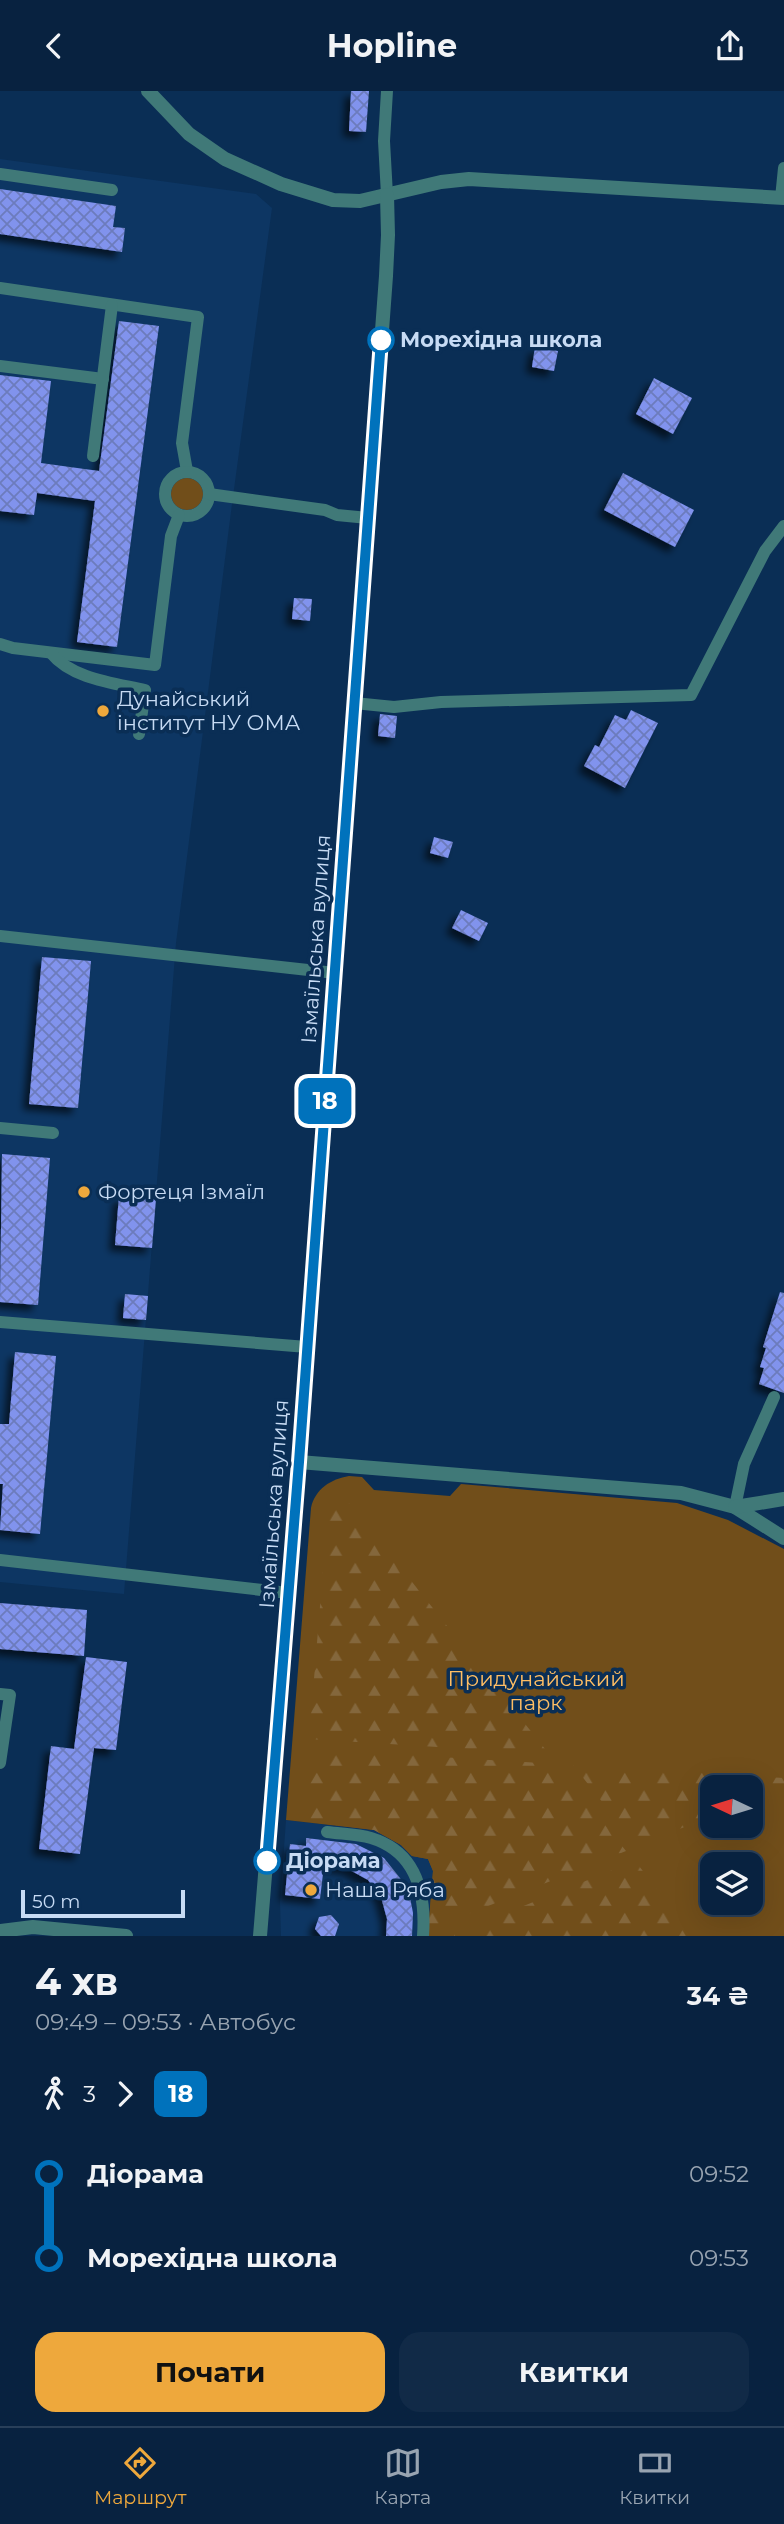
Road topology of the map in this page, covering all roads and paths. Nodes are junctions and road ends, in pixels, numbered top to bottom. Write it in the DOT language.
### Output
graph roads {
  1 [pos="148,91"];
  2 [pos="387,91"];
  3 [pos="784,168"];
  4 [pos="0,173"];
  5 [pos="112,190"];
  6 [pos="387,195"];
  7 [pos="783,198"];
  8 [pos="0,288"];
  9 [pos="112,305"];
  10 [pos="0,366"];
  11 [pos="103,379"];
  12 [pos="93,456"];
  13 [pos="187,471"];
  14 [pos="209,494"];
  15 [pos="179,515"];
  16 [pos="368,518"];
  17 [pos="784,526"];
  18 [pos="0,644"];
  19 [pos="51,653"];
  20 [pos="354,703"];
  21 [pos="139,734"];
  22 [pos="0,936"];
  23 [pos="335,972"];
  24 [pos="0,1128"];
  25 [pos="53,1133"];
  26 [pos="0,1322"];
  27 [pos="307,1347"];
  28 [pos="774,1397"];
  29 [pos="299,1462"];
  30 [pos="784,1499"];
  31 [pos="735,1507"];
  32 [pos="784,1538"];
  33 [pos="0,1560"];
  34 [pos="288,1593"];
  35 [pos="0,1694"];
  36 [pos="0,1763"];
  37 [pos="327,1832"];
  38 [pos="0,1931"];
  39 [pos="126,1936"];
  40 [pos="260,1936"];
  41 [pos="423,1936"];
  1 -- 6 [label="street"];
  2 -- 6 [label="lane"];
  3 -- 7 [label="lane"];
  4 -- 5 [label="lane"];
  6 -- 7 [label="street"];
  6 -- 16 [label="street, Ізмаїльська вулиця"];
  8 -- 9 [label="lane"];
  9 -- 11 [label="lane"];
  9 -- 13 [label="lane"];
  10 -- 11 [label="lane"];
  11 -- 12 [label="lane"];
  13 -- 14 [label="lane"];
  13 -- 15 [label="lane"];
  14 -- 15 [label="lane"];
  14 -- 16 [label="lane"];
  15 -- 19 [label="lane"];
  16 -- 20 [label="street, Ізмаїльська вулиця"];
  17 -- 20 [label="lane"];
  18 -- 19 [label="lane"];
  19 -- 21 [label="lane"];
  20 -- 23 [label="street, Ізмаїльська вулиця"];
  22 -- 23 [label="lane"];
  23 -- 27 [label="street, Ізмаїльська вулиця"];
  24 -- 25 [label="lane"];
  26 -- 27 [label="lane"];
  27 -- 29 [label="street, Ізмаїльська вулиця"];
  28 -- 31 [label="lane"];
  29 -- 31 [label="street"];
  29 -- 34 [label="street, Ізмаїльська вулиця"];
  30 -- 31 [label="street"];
  31 -- 32 [label="street"];
  33 -- 34 [label="lane"];
  34 -- 40 [label="street, Ізмаїльська вулиця"];
  35 -- 36 [label="lane"];
  37 -- 41 [label="lane"];
  38 -- 39 [label="street"];
}
